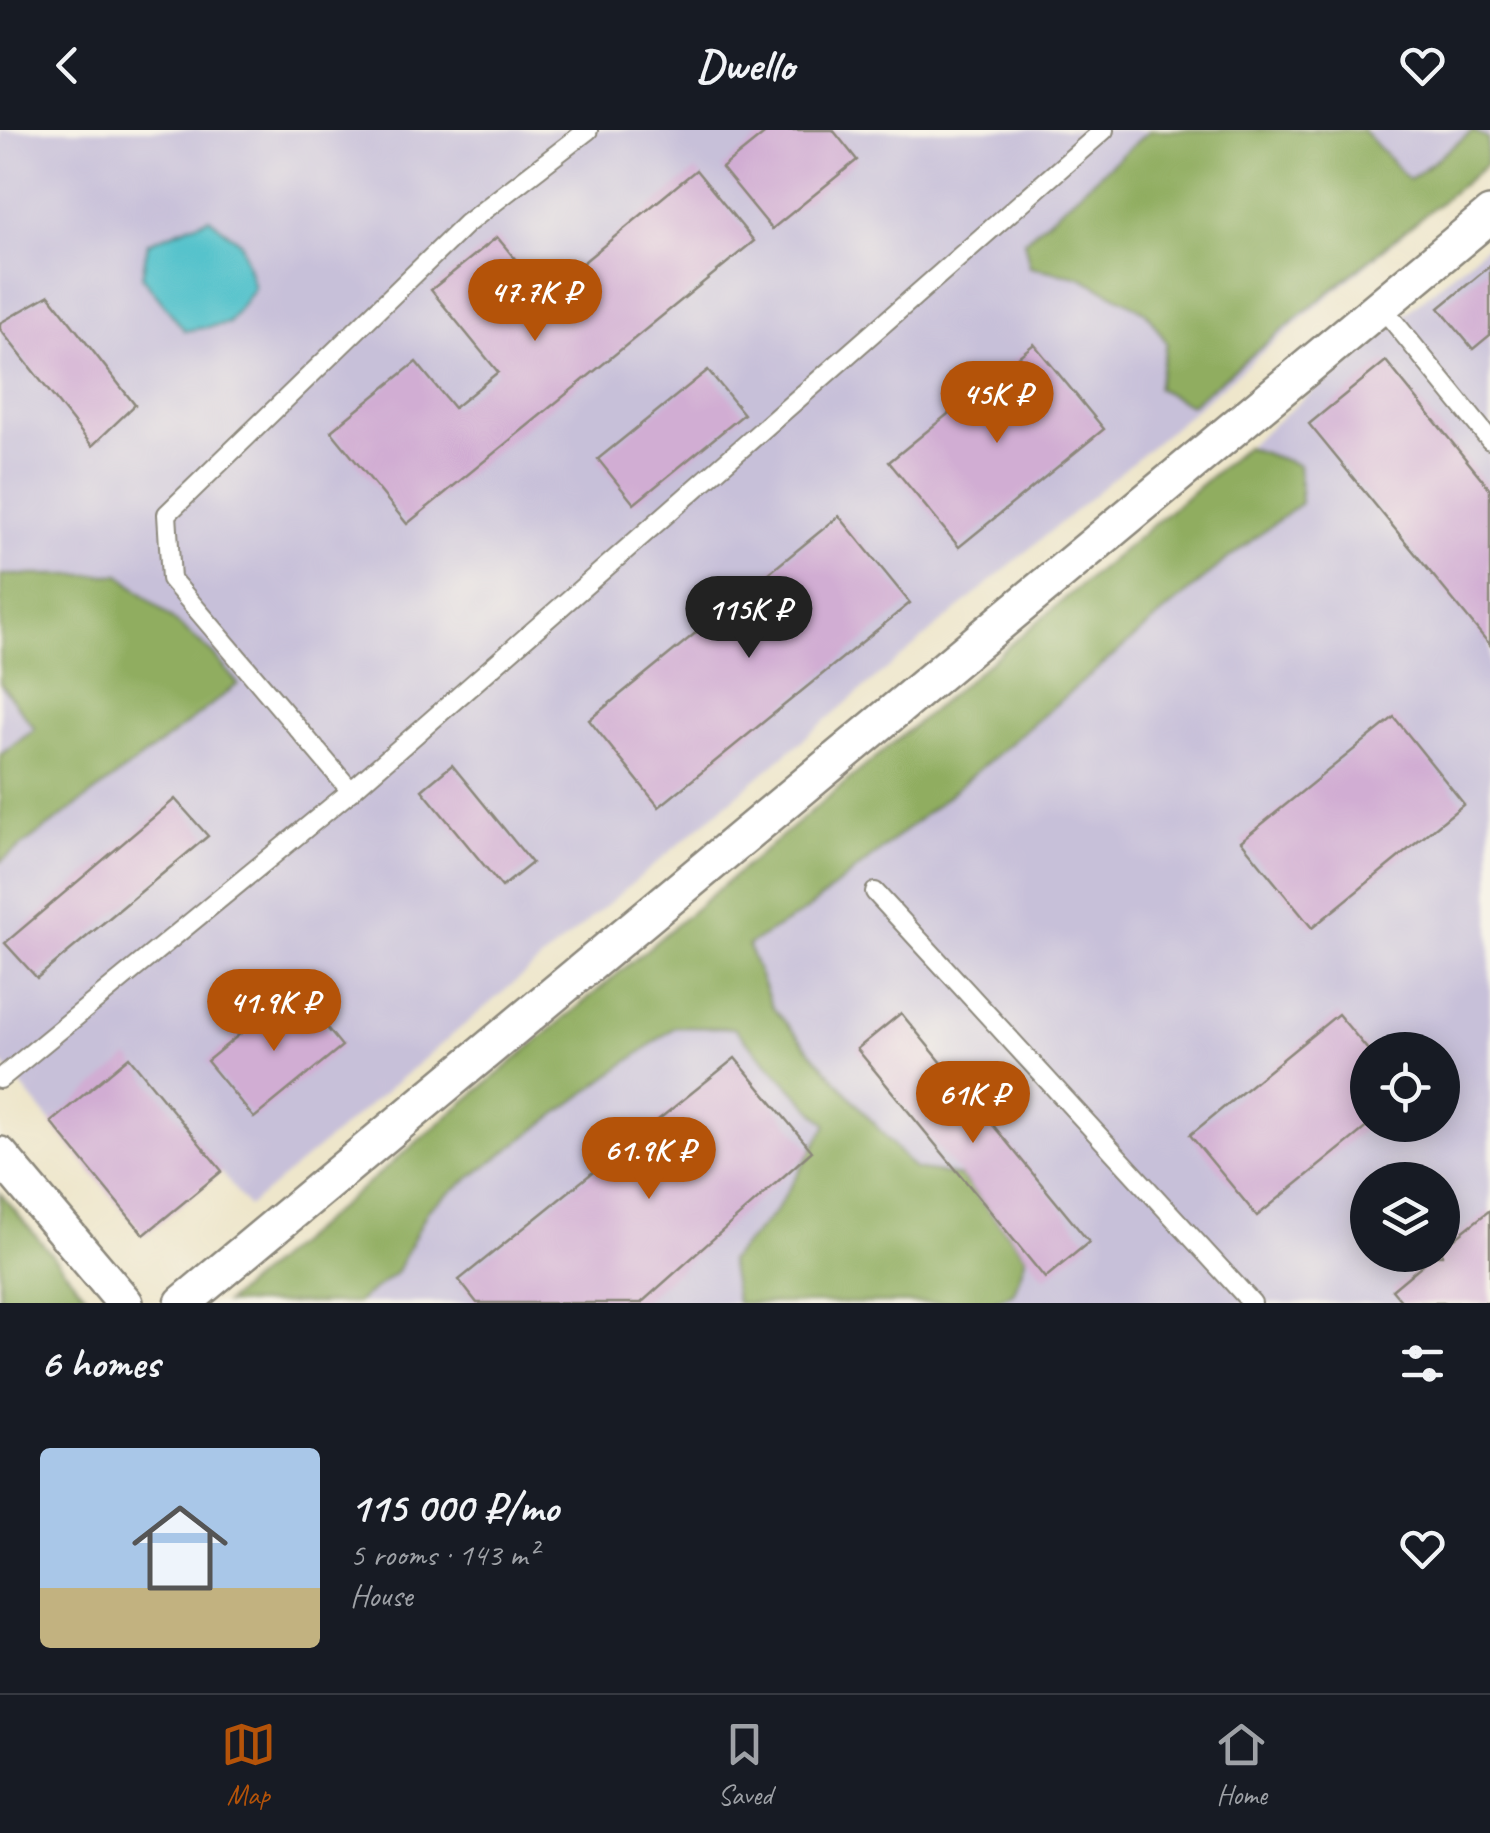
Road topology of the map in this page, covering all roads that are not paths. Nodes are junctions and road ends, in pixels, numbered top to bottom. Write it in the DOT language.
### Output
graph roads {
  1 [pos="588,130"];
  2 [pos="1104,130"];
  3 [pos="1490,215"];
  4 [pos="1381,306"];
  5 [pos="1490,440"];
  6 [pos="351,791"];
  7 [pos="876,892"];
  8 [pos="0,1079"];
  9 [pos="0,1155"];
  10 [pos="1243,1300"];
  11 [pos="124,1303"];
  12 [pos="183,1303"];
  1 -- 6 [label="lane"];
  2 -- 6 [label="lane"];
  3 -- 4 [label="street"];
  4 -- 5 [label="lane"];
  4 -- 12 [label="street"];
  6 -- 8 [label="lane"];
  7 -- 10 [label="lane"];
  9 -- 11 [label="street"];
}
